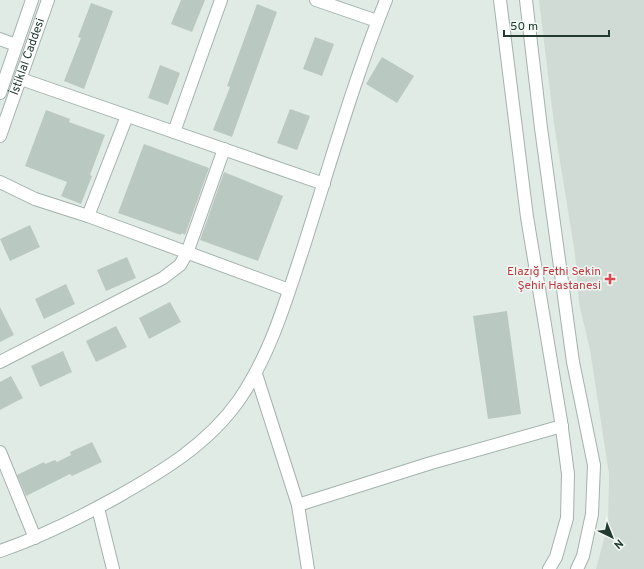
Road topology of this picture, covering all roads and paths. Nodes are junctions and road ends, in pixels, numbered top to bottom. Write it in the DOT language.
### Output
graph roads {
  1 [pos="32,0"];
  2 [pos="48,0"];
  3 [pos="221,0"];
  4 [pos="316,0"];
  5 [pos="386,0"];
  6 [pos="500,0"];
  7 [pos="526,0"];
  8 [pos="377,21"];
  9 [pos="0,40"];
  10 [pos="16,45"];
  11 [pos="21,79"];
  12 [pos="0,93"];
  13 [pos="127,116"];
  14 [pos="174,132"];
  15 [pos="0,136"];
  16 [pos="224,149"];
  17 [pos="0,182"];
  18 [pos="324,184"];
  19 [pos="88,216"];
  20 [pos="187,253"];
  21 [pos="289,290"];
  22 [pos="0,362"];
  23 [pos="256,374"];
  24 [pos="562,426"];
  25 [pos="0,453"];
  26 [pos="298,505"];
  27 [pos="98,508"];
  28 [pos="35,538"];
  29 [pos="0,551"];
  30 [pos="112,569"];
  31 [pos="308,569"];
  32 [pos="549,569"];
  33 [pos="577,569"];
  1 -- 10 [label="street, İstiklal Caddesi"];
  2 -- 11 [label="street, İstiklal Caddesi"];
  3 -- 14 [label="street"];
  4 -- 8 [label="street"];
  5 -- 8 [label="street"];
  6 -- 24 [label="street"];
  7 -- 33 [label="street"];
  8 -- 18 [label="street"];
  9 -- 10 [label="street"];
  10 -- 12 [label="street, İstiklal Caddesi"];
  11 -- 13 [label="street"];
  11 -- 15 [label="street, İstiklal Caddesi"];
  13 -- 14 [label="street"];
  13 -- 19 [label="street"];
  14 -- 16 [label="street"];
  16 -- 18 [label="street"];
  16 -- 20 [label="street"];
  17 -- 19 [label="street"];
  18 -- 21 [label="street"];
  19 -- 20 [label="street"];
  20 -- 21 [label="street"];
  20 -- 22 [label="street"];
  21 -- 23 [label="street"];
  23 -- 26 [label="street"];
  23 -- 27 [label="street"];
  24 -- 26 [label="street"];
  24 -- 32 [label="street"];
  25 -- 28 [label="street"];
  26 -- 31 [label="street"];
  27 -- 28 [label="street"];
  27 -- 30 [label="street"];
  28 -- 29 [label="street"];
}
